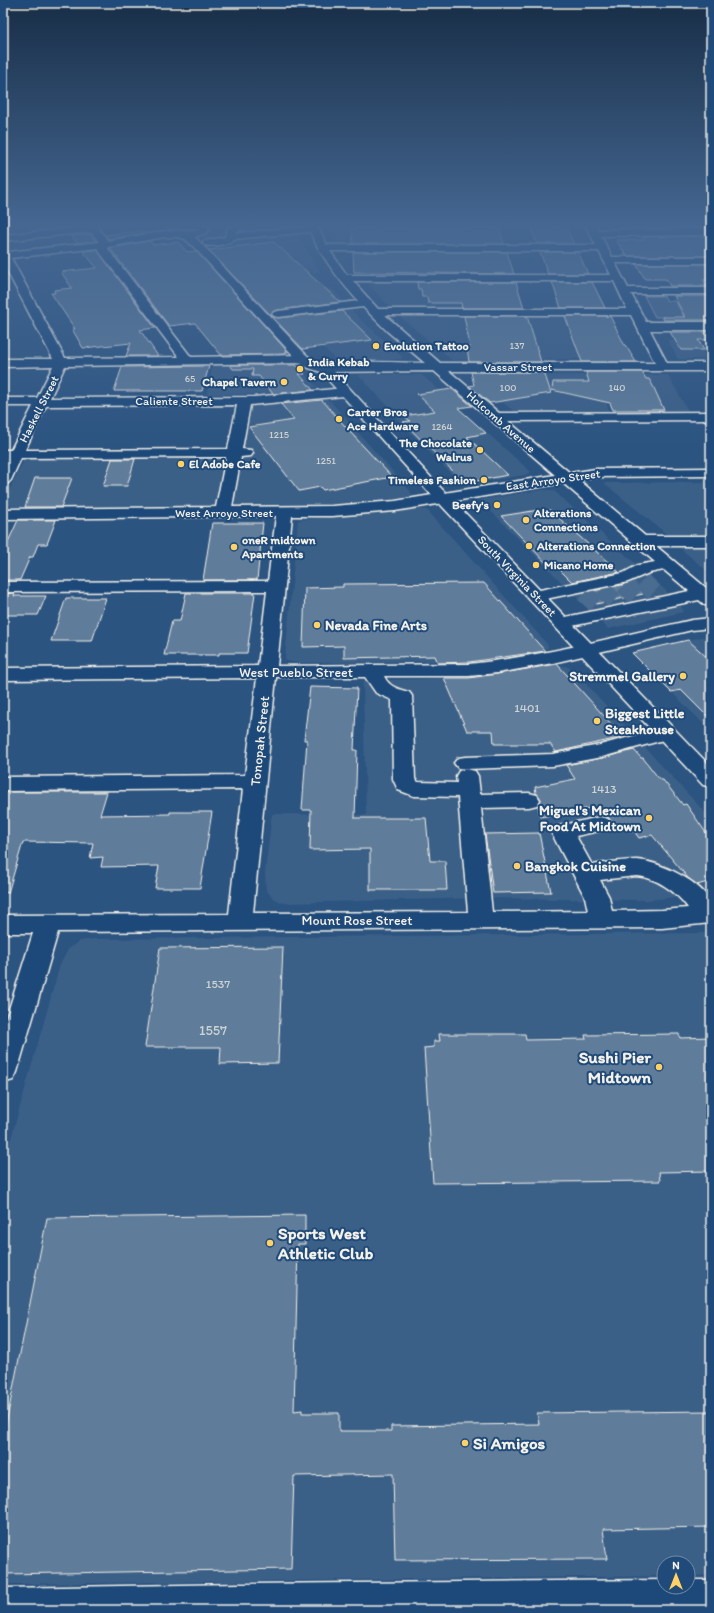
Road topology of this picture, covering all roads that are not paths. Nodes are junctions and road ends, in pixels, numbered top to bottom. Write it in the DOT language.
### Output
graph roads {
  1 [pos="27,299"];
  2 [pos="141,299"];
  3 [pos="248,299"];
  4 [pos="362,299"];
  5 [pos="629,299"];
  6 [pos="365,303"];
  7 [pos="375,312"];
  8 [pos="636,312"];
  9 [pos="279,314"];
  10 [pos="642,326"];
  11 [pos="711,326"];
  12 [pos="304,359"];
  13 [pos="188,361"];
  14 [pos="3,362"];
  15 [pos="61,362"];
  16 [pos="322,362"];
  17 [pos="437,367"];
  18 [pos="663,367"];
  19 [pos="711,367"];
  20 [pos="344,392"];
  21 [pos="245,401"];
  22 [pos="3,402"];
  23 [pos="42,402"];
  24 [pos="711,416"];
  25 [pos="495,417"];
  26 [pos="240,452"];
  27 [pos="9,454"];
  28 [pos="711,472"];
  29 [pos="565,477"];
  30 [pos="3,480"];
  31 [pos="443,498"];
  32 [pos="223,513"];
  33 [pos="284,513"];
  34 [pos="3,514"];
  35 [pos="640,541"];
  36 [pos="711,541"];
  37 [pos="667,564"];
  38 [pos="276,586"];
  39 [pos="3,587"];
  40 [pos="621,594"];
  41 [pos="536,596"];
  42 [pos="706,598"];
  43 [pos="562,623"];
  44 [pos="711,624"];
  45 [pos="657,632"];
  46 [pos="588,650"];
  47 [pos="372,671"];
  48 [pos="268,672"];
  49 [pos="3,674"];
  50 [pos="667,733"];
  51 [pos="711,780"];
  52 [pos="255,782"];
  53 [pos="3,784"];
  54 [pos="468,795"];
  55 [pos="530,800"];
  56 [pos="600,824"];
  57 [pos="585,874"];
  58 [pos="709,914"];
  59 [pos="481,919"];
  60 [pos="602,919"];
  61 [pos="240,921"];
  62 [pos="3,924"];
  63 [pos="48,924"];
  64 [pos="3,1072"];
  65 [pos="711,1599"];
  66 [pos="564,1605"];
  67 [pos="3,1608"];
  1 -- 15 [label="street, Haskell Street"];
  2 -- 13 [label="street"];
  3 -- 12 [label="street, South Virginia Street"];
  4 -- 6 [label="street, Holcomb Avenue"];
  5 -- 8 [label="street"];
  6 -- 7 [label="street, Holcomb Avenue"];
  6 -- 9 [label="street"];
  7 -- 8 [label="street"];
  7 -- 17 [label="street, Holcomb Avenue"];
  8 -- 10 [label="street"];
  10 -- 11 [label="street"];
  10 -- 18 [label="street"];
  12 -- 13 [label="street"];
  12 -- 16 [label="street, South Virginia Street"];
  13 -- 15 [label="street"];
  14 -- 15 [label="street"];
  15 -- 23 [label="street, Haskell Street"];
  16 -- 17 [label="street, Vassar Street"];
  16 -- 20 [label="street, South Virginia Street"];
  17 -- 18 [label="street, Vassar Street"];
  17 -- 25 [label="street, Holcomb Avenue"];
  18 -- 19 [label="street, Vassar Street"];
  20 -- 21 [label="street, Caliente Street"];
  20 -- 31 [label="street, South Virginia Street"];
  21 -- 23 [label="street, Caliente Street"];
  21 -- 26 [label="street"];
  22 -- 23 [label="street, Caliente Street"];
  23 -- 27 [label="street, Haskell Street"];
  24 -- 25 [label="street"];
  25 -- 29 [label="street, Holcomb Avenue"];
  26 -- 27 [label="street"];
  26 -- 32 [label="street"];
  27 -- 30 [label="street, Haskell Street"];
  28 -- 29 [label="street, East Arroyo Street"];
  29 -- 31 [label="street, East Arroyo Street"];
  29 -- 35 [label="street, Holcomb Avenue"];
  31 -- 33 [label="street, West Arroyo Street"];
  31 -- 41 [label="street, South Virginia Street"];
  32 -- 33 [label="street, West Arroyo Street"];
  32 -- 34 [label="street, West Arroyo Street"];
  33 -- 38 [label="street, Tonopah Street"];
  35 -- 36 [label="street"];
  35 -- 37 [label="street, Holcomb Avenue"];
  37 -- 40 [label="street"];
  37 -- 42 [label="street, Holcomb Avenue"];
  38 -- 39 [label="street"];
  38 -- 48 [label="street, Tonopah Street"];
  40 -- 41 [label="street"];
  40 -- 42 [label="street"];
  40 -- 43 [label="street"];
  40 -- 45 [label="street"];
  41 -- 43 [label="street, South Virginia Street"];
  43 -- 46 [label="street, South Virginia Street"];
  44 -- 45 [label="street, West Pueblo Street"];
  45 -- 46 [label="street, West Pueblo Street"];
  46 -- 47 [label="street, West Pueblo Street"];
  46 -- 50 [label="street, South Virginia Street"];
  47 -- 48 [label="street, West Pueblo Street"];
  47 -- 54 [label="street"];
  48 -- 49 [label="street, West Pueblo Street"];
  48 -- 52 [label="street, Tonopah Street"];
  50 -- 51 [label="street, South Virginia Street"];
  50 -- 54 [label="street"];
  52 -- 53 [label="street"];
  52 -- 61 [label="street, Tonopah Street"];
  54 -- 55 [label="street"];
  54 -- 59 [label="street"];
  56 -- 57 [label="street"];
  57 -- 58 [label="street"];
  57 -- 60 [label="street"];
  58 -- 60 [label="street, Mount Rose Street"];
  59 -- 60 [label="street, Mount Rose Street"];
  59 -- 61 [label="street, Mount Rose Street"];
  61 -- 63 [label="street, Mount Rose Street"];
  62 -- 63 [label="street, Mount Rose Street"];
  63 -- 64 [label="street"];
  65 -- 66 [label="street"];
  66 -- 67 [label="street"];
}
